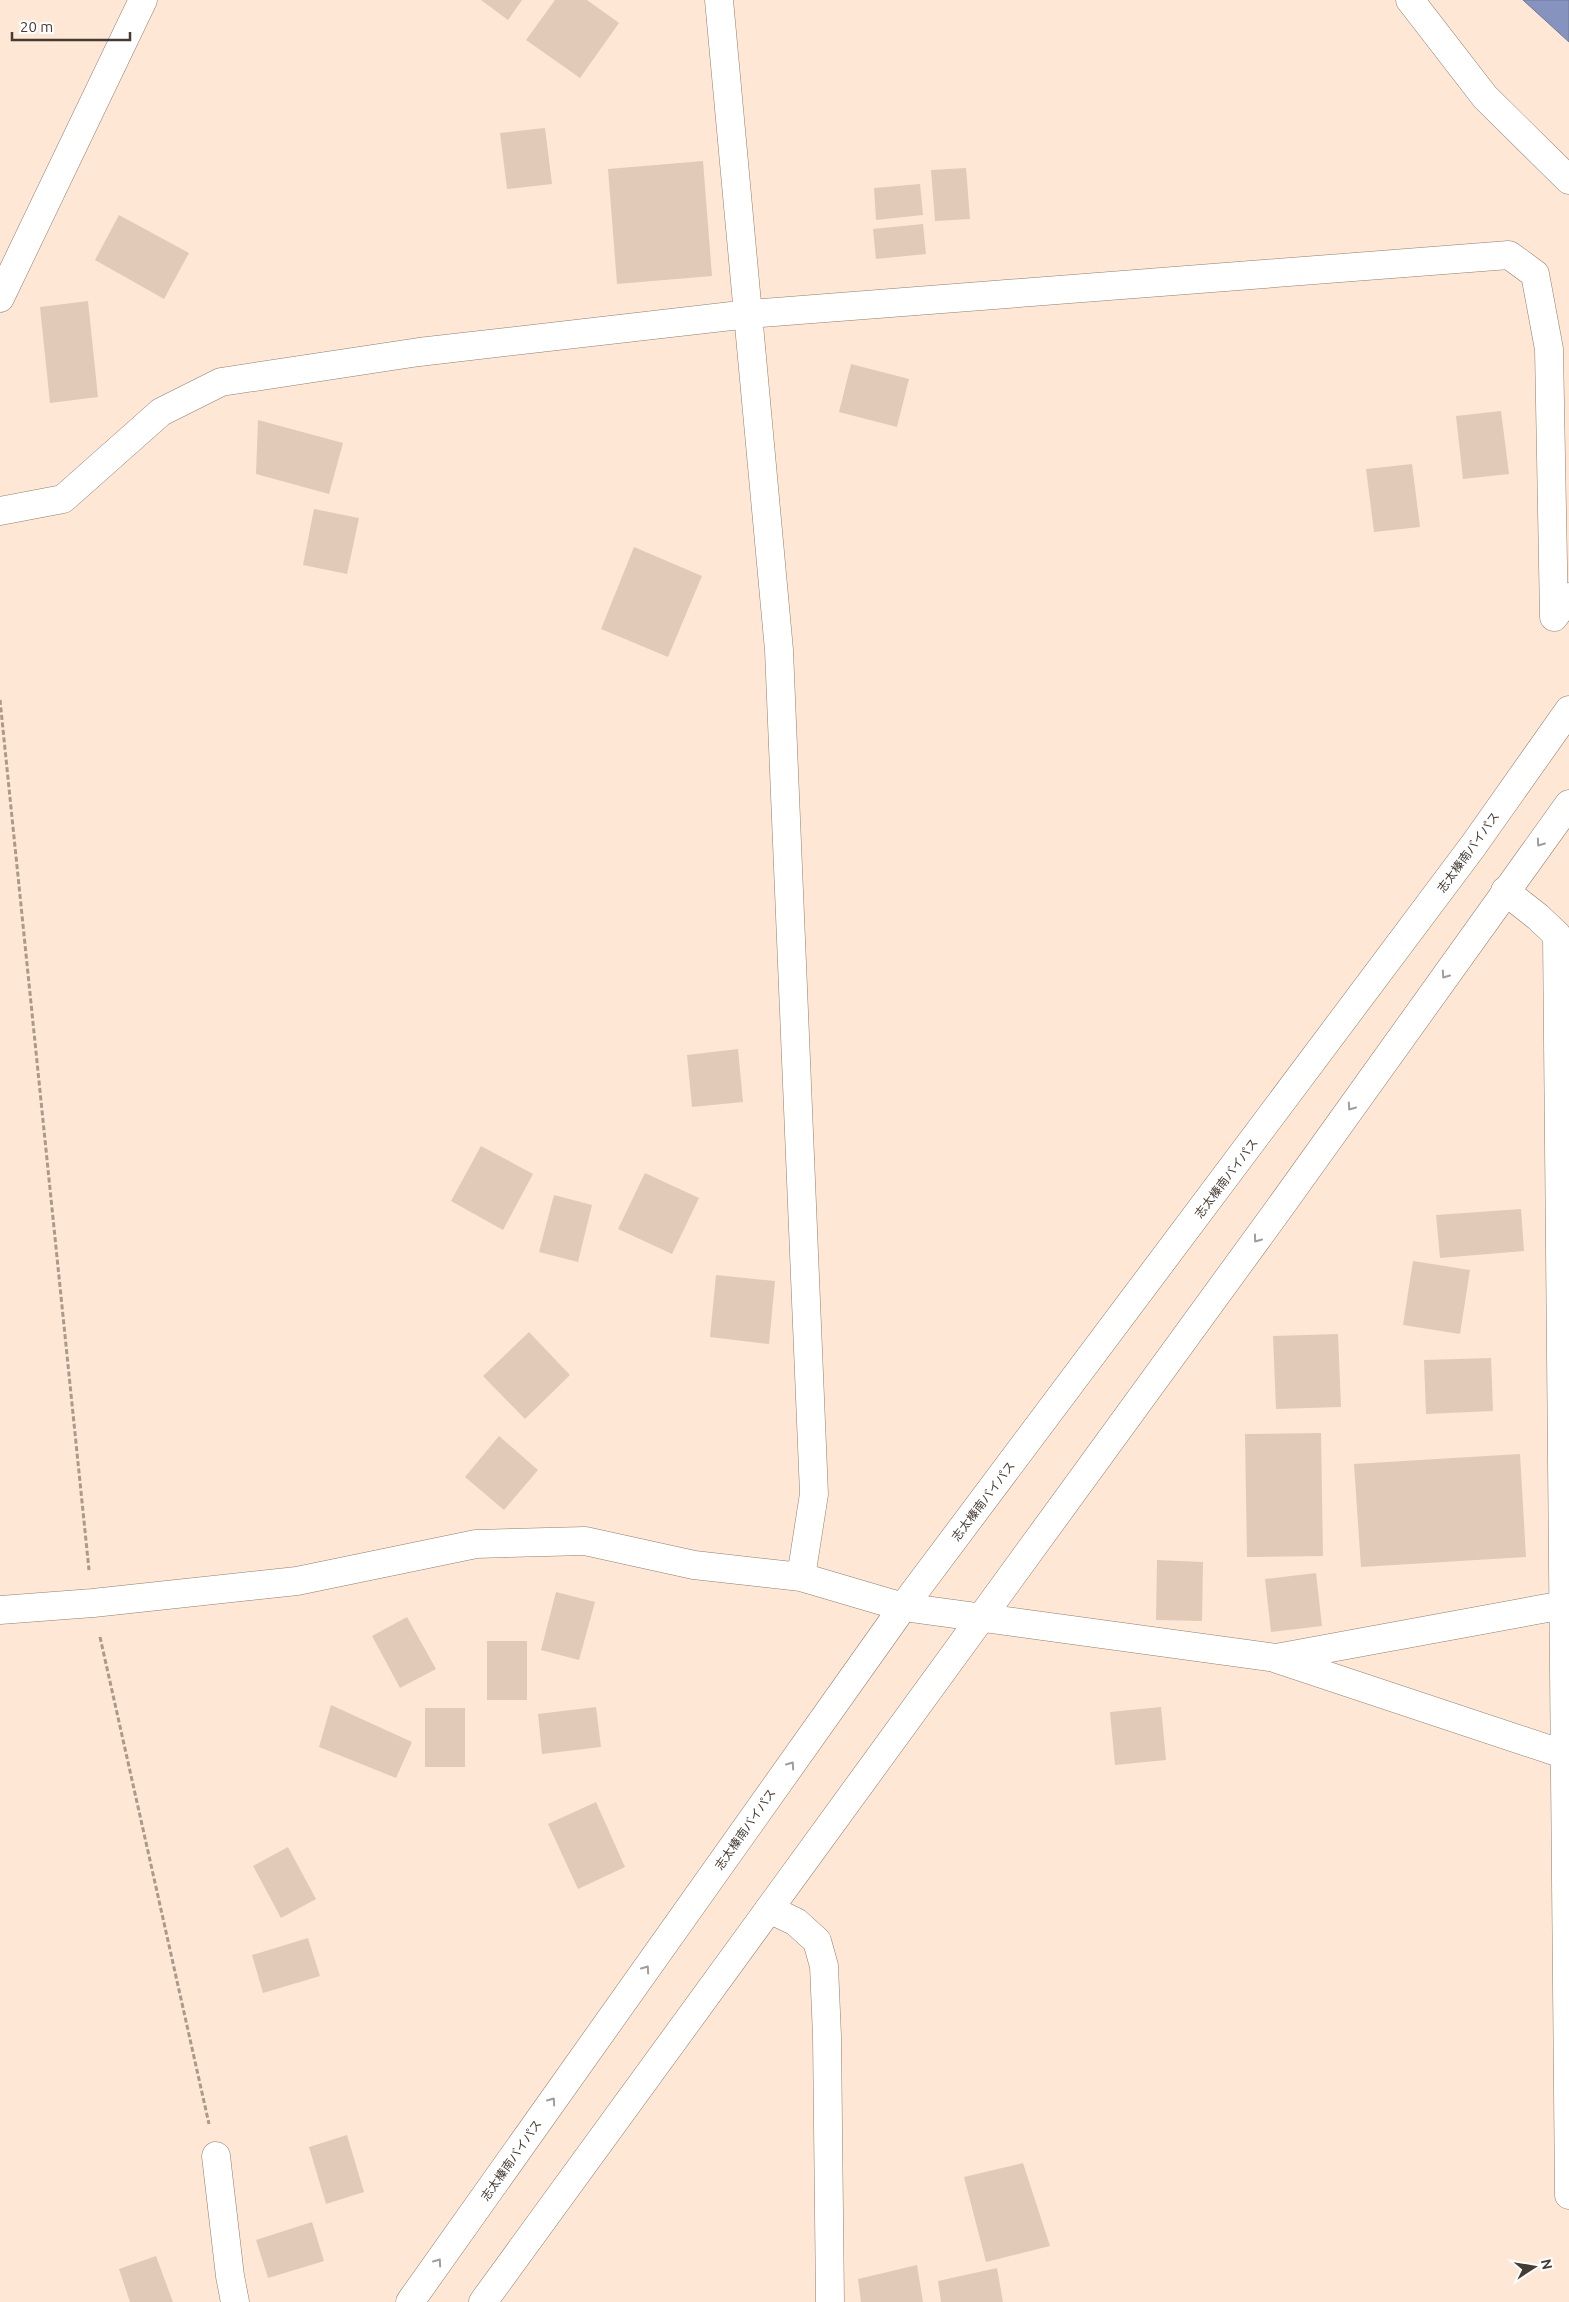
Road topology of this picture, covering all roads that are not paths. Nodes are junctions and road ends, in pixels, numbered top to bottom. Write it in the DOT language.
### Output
graph roads {
  1 [pos="143,0"];
  2 [pos="720,0"];
  3 [pos="1410,0"];
  4 [pos="1569,180"];
  5 [pos="0,298"];
  6 [pos="749,314"];
  7 [pos="0,511"];
  8 [pos="1569,597"];
  9 [pos="1569,710"];
  10 [pos="1569,804"];
  11 [pos="1505,891"];
  12 [pos="1563,933"];
  13 [pos="800,1577"];
  14 [pos="1566,1604"];
  15 [pos="903,1607"];
  16 [pos="0,1610"];
  17 [pos="980,1618"];
  18 [pos="1276,1658"];
  19 [pos="1567,1755"];
  20 [pos="769,1909"];
  21 [pos="216,2156"];
  22 [pos="1569,2195"];
  23 [pos="235,2302"];
  24 [pos="410,2302"];
  25 [pos="483,2302"];
  26 [pos="830,2302"];
  1 -- 5 [label="main road"];
  2 -- 6 [label="main road"];
  3 -- 4 [label="main road"];
  6 -- 7 [label="main road"];
  6 -- 8 [label="main road"];
  6 -- 13 [label="main road"];
  9 -- 15 [label="main road, 志太榛南バイパス"];
  10 -- 11 [label="main road, one-way"];
  11 -- 12 [label="main road"];
  11 -- 17 [label="main road, one-way"];
  12 -- 14 [label="main road"];
  13 -- 15 [label="main road"];
  13 -- 16 [label="main road"];
  14 -- 18 [label="main road"];
  14 -- 19 [label="main road"];
  15 -- 17 [label="main road"];
  24 -- 15 [label="main road, 志太榛南バイパス, one-way"];
  17 -- 18 [label="main road"];
  17 -- 20 [label="main road"];
  18 -- 19 [label="main road"];
  19 -- 22 [label="main road"];
  20 -- 25 [label="main road"];
  20 -- 26 [label="main road"];
  21 -- 23 [label="main road"];
}
